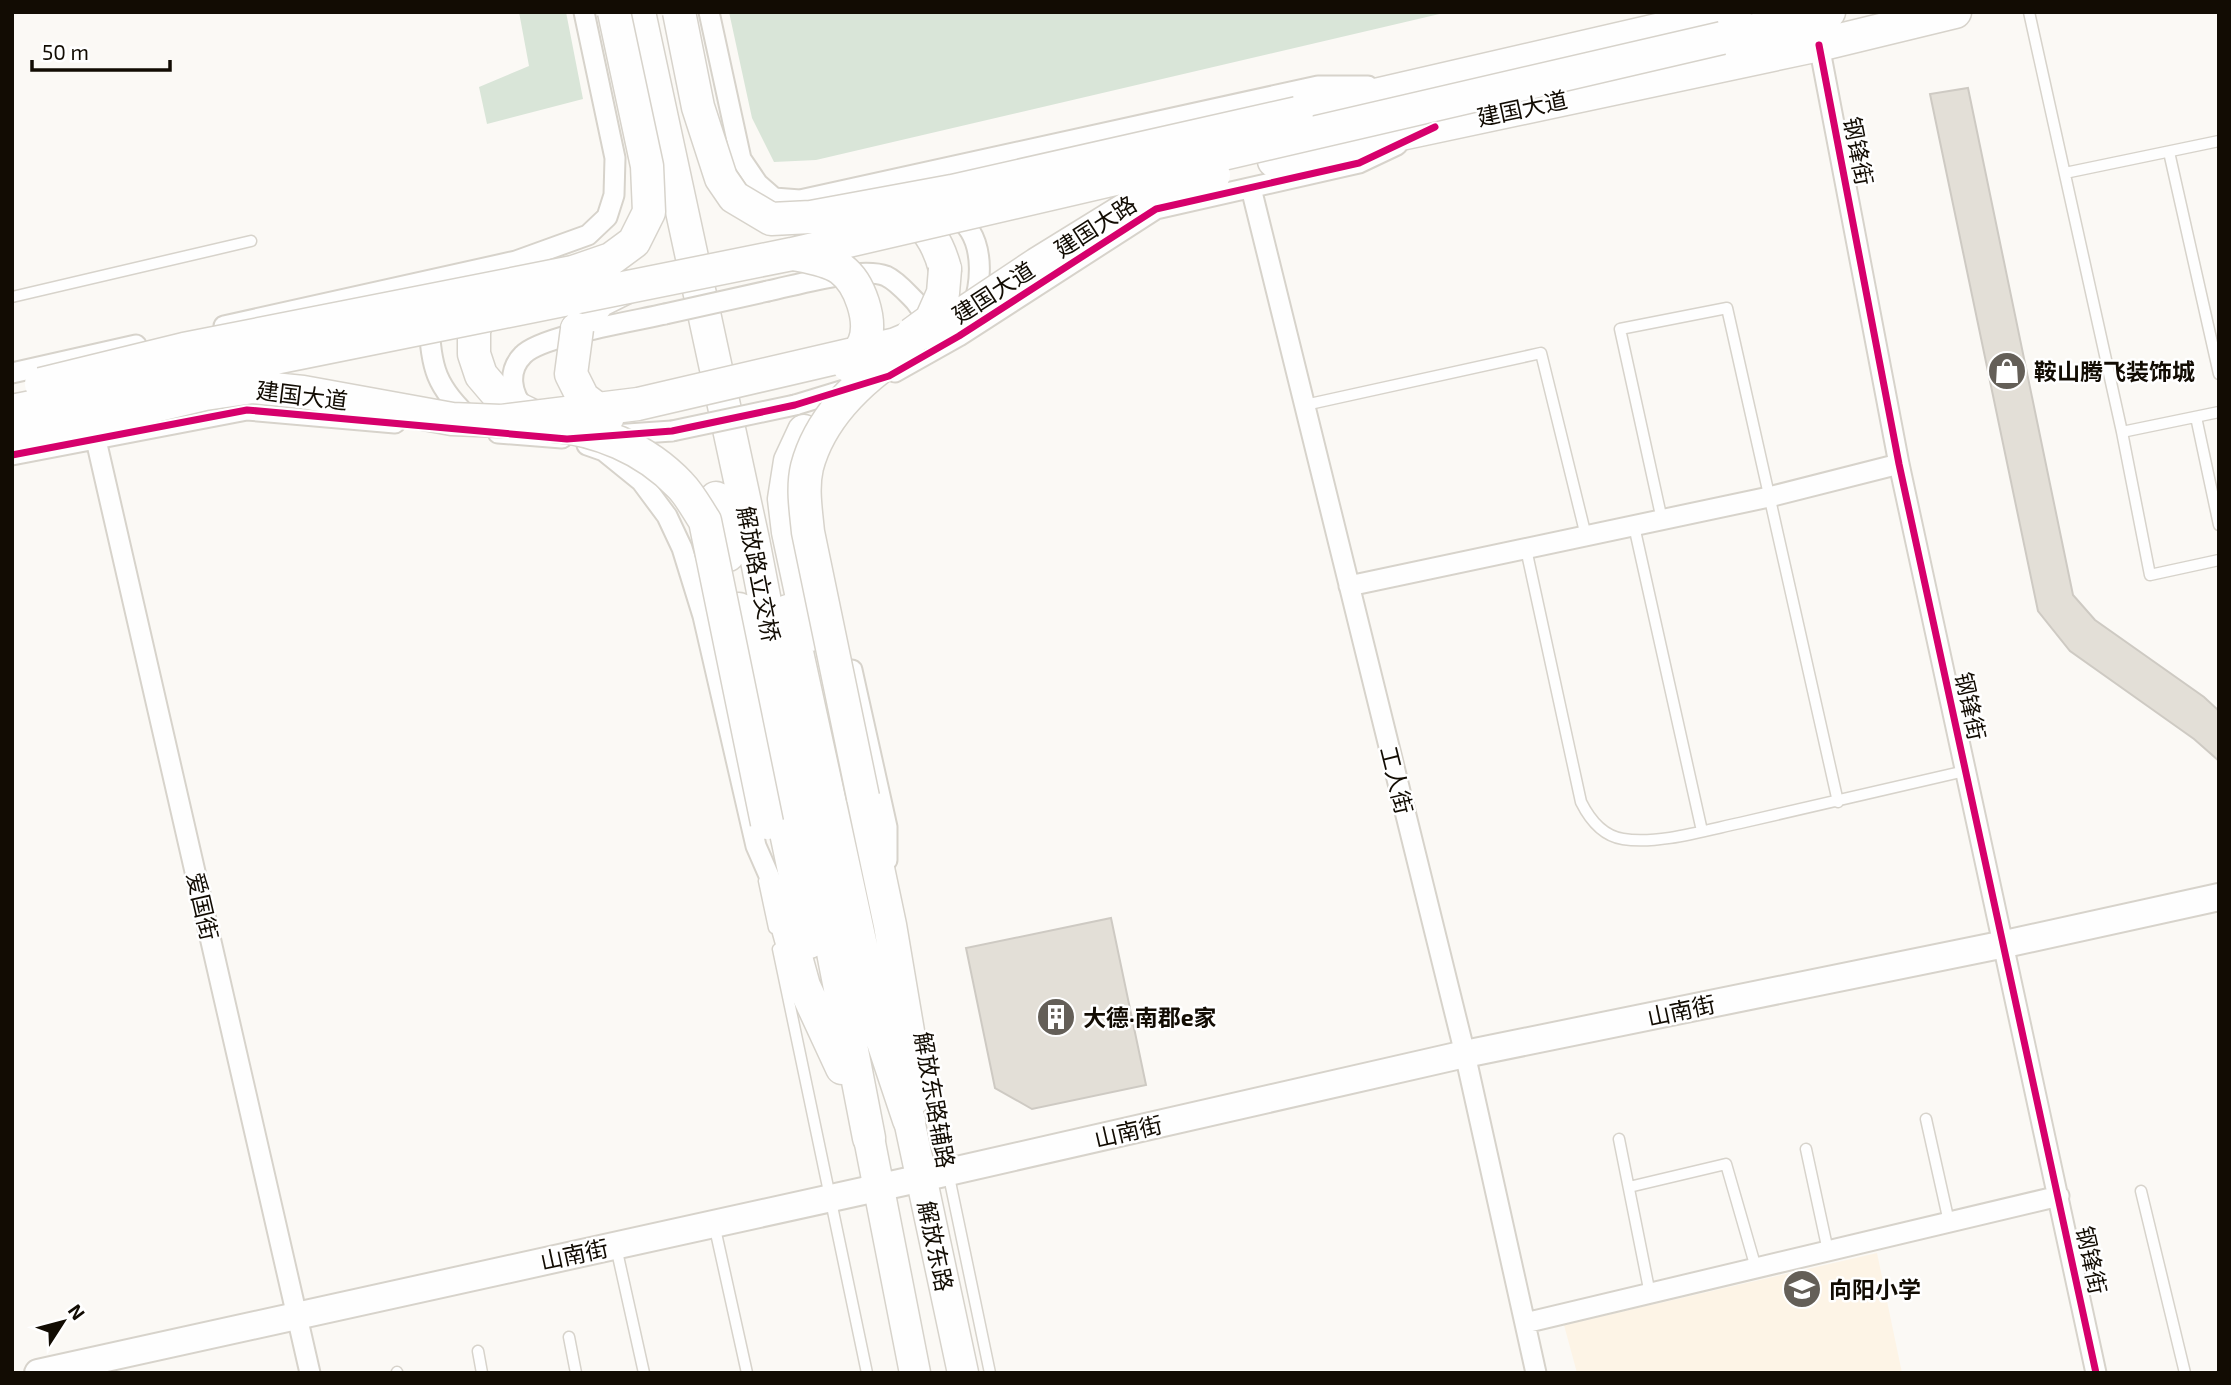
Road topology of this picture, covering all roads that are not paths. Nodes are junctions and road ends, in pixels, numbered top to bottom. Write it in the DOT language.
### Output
graph roads {
  1 [pos="584,12"];
  2 [pos="614,12"];
  3 [pos="639,12"];
  4 [pos="657,12"];
  5 [pos="679,12"];
  6 [pos="709,12"];
  7 [pos="1829,12"];
  8 [pos="1955,12"];
  9 [pos="2029,12"];
  10 [pos="1728,25"];
  11 [pos="1819,45"];
  12 [pos="1414,86"];
  13 [pos="1435,127"];
  14 [pos="2219,141"];
  15 [pos="2169,152"];
  16 [pos="2065,173"];
  17 [pos="1251,188"];
  18 [pos="888,192"];
  19 [pos="251,241"];
  20 [pos="792,254"];
  21 [pos="459,273"];
  22 [pos="510,284"];
  23 [pos="631,285"];
  24 [pos="12,298"];
  25 [pos="956,328"];
  26 [pos="906,353"];
  27 [pos="12,373"];
  28 [pos="2219,374"];
  29 [pos="875,380"];
  30 [pos="12,391"];
  31 [pos="1305,405"];
  32 [pos="12,411"];
  33 [pos="2219,412"];
  34 [pos="535,417"];
  35 [pos="2196,417"];
  36 [pos="493,426"];
  37 [pos="2122,432"];
  38 [pos="567,439"];
  39 [pos="12,440"];
  40 [pos="96,440"];
  41 [pos="12,455"];
  42 [pos="1899,464"];
  43 [pos="1769,497"];
  44 [pos="1662,520"];
  45 [pos="2219,525"];
  46 [pos="1634,526"];
  47 [pos="1586,536"];
  48 [pos="1526,549"];
  49 [pos="2219,560"];
  50 [pos="1349,586"];
  51 [pos="1965,771"];
  52 [pos="1838,802"];
  53 [pos="887,827"];
  54 [pos="1702,831"];
  55 [pos="761,835"];
  56 [pos="894,867"];
  57 [pos="2219,897"];
  58 [pos="887,914"];
  59 [pos="2005,944"];
  60 [pos="836,1052"];
  61 [pos="927,1053"];
  62 [pos="1465,1054"];
  63 [pos="899,1086"];
  64 [pos="1926,1119"];
  65 [pos="909,1120"];
  66 [pos="869,1138"];
  67 [pos="1619,1139"];
  68 [pos="1806,1149"];
  69 [pos="935,1175"];
  70 [pos="1629,1186"];
  71 [pos="878,1188"];
  72 [pos="2141,1191"];
  73 [pos="2059,1196"];
  74 [pos="832,1198"];
  75 [pos="1949,1222"];
  76 [pos="714,1224"];
  77 [pos="616,1245"];
  78 [pos="1828,1251"];
  79 [pos="1756,1268"];
  80 [pos="1650,1294"];
  81 [pos="296,1315"];
  82 [pos="1525,1323"];
  83 [pos="569,1337"];
  84 [pos="478,1351"];
  85 [pos="38,1373"];
  86 [pos="310,1373"];
  87 [pos="482,1373"];
  88 [pos="576,1373"];
  89 [pos="644,1373"];
  90 [pos="747,1373"];
  91 [pos="867,1373"];
  92 [pos="915,1373"];
  93 [pos="963,1373"];
  94 [pos="990,1373"];
  95 [pos="1536,1373"];
  96 [pos="2096,1373"];
  97 [pos="2185,1373"];
  1 -- 21 [label="street"];
  2 -- 22 [label="highway, bridge"];
  3 -- 66 [label="highway, 解放路立交桥"];
  4 -- 63 [label="highway, 解放路立交桥"];
  5 -- 18 [label="highway, bridge"];
  6 -- 18 [label="street"];
  7 -- 10 [label="highway, 建国大道"];
  8 -- 11 [label="highway, 建国大道"];
  9 -- 16 [label="lane"];
  10 -- 12 [label="highway"];
  10 -- 20 [label="highway, 建国大道, bridge"];
  11 -- 13 [label="highway, 建国大道"];
  11 -- 42 [label="street, 钢锋街"];
  12 -- 18 [label="highway, bridge"];
  12 -- 18 [label="street"];
  13 -- 17 [label="street, 建国大路"];
  13 -- 25 [label="highway, 建国大道, bridge"];
  14 -- 15 [label="lane"];
  15 -- 16 [label="lane"];
  15 -- 28 [label="lane"];
  16 -- 37 [label="lane"];
  17 -- 25 [label="street, 建国大路"];
  17 -- 31 [label="street, 工人街"];
  18 -- 25 [label="street"];
  18 -- 26 [label="highway, bridge"];
  19 -- 24 [label="lane"];
  20 -- 23 [label="highway, 建国大道, bridge"];
  20 -- 63 [label="highway, bridge"];
  21 -- 27 [label="street"];
  21 -- 36 [label="street"];
  22 -- 30 [label="highway, bridge"];
  22 -- 34 [label="highway, bridge"];
  23 -- 32 [label="highway, 建国大道, bridge"];
  23 -- 60 [label="highway, bridge"];
  25 -- 26 [label="highway, 建国大道, bridge"];
  25 -- 58 [label="highway, bridge"];
  26 -- 29 [label="street"];
  26 -- 34 [label="highway, 建国大道, bridge"];
  26 -- 38 [label="street, bridge"];
  29 -- 38 [label="street, bridge"];
  29 -- 53 [label="street"];
  31 -- 47 [label="lane"];
  31 -- 50 [label="street, 工人街"];
  33 -- 35 [label="lane"];
  34 -- 36 [label="highway, 建国大道, bridge"];
  35 -- 37 [label="lane"];
  35 -- 45 [label="lane"];
  36 -- 38 [label="street"];
  36 -- 39 [label="highway, 建国大道, bridge"];
  36 -- 40 [label="street"];
  36 -- 55 [label="highway, bridge"];
  37 -- 49 [label="lane"];
  38 -- 55 [label="street"];
  40 -- 41 [label="street"];
  40 -- 81 [label="street, 爱国街"];
  42 -- 43 [label="street"];
  42 -- 51 [label="street, 钢锋街"];
  43 -- 44 [label="street"];
  43 -- 44 [label="lane"];
  43 -- 52 [label="lane"];
  44 -- 46 [label="street"];
  46 -- 47 [label="street"];
  46 -- 54 [label="lane"];
  47 -- 48 [label="street"];
  48 -- 50 [label="street"];
  48 -- 54 [label="lane"];
  50 -- 62 [label="street, 工人街"];
  51 -- 52 [label="lane"];
  51 -- 59 [label="street, 钢锋街"];
  52 -- 54 [label="lane"];
  53 -- 56 [label="lane"];
  53 -- 58 [label="street"];
  55 -- 60 [label="highway"];
  55 -- 74 [label="lane"];
  57 -- 59 [label="main road, 山南街"];
  58 -- 65 [label="highway"];
  59 -- 62 [label="main road, 山南街"];
  59 -- 73 [label="street, 钢锋街"];
  60 -- 66 [label="highway"];
  61 -- 69 [label="lane, 解放东路辅路"];
  62 -- 69 [label="main road, 山南街"];
  62 -- 82 [label="street, 工人街"];
  63 -- 65 [label="highway, 解放路立交桥"];
  64 -- 75 [label="lane"];
  65 -- 69 [label="main road, 解放东路"];
  66 -- 71 [label="main road, 解放东路"];
  67 -- 70 [label="lane"];
  68 -- 78 [label="lane"];
  69 -- 71 [label="main road, 山南街"];
  69 -- 93 [label="main road, 解放东路"];
  69 -- 94 [label="lane, 解放东路辅路"];
  70 -- 79 [label="lane"];
  70 -- 80 [label="lane"];
  71 -- 74 [label="main road, 山南街"];
  71 -- 92 [label="main road, 解放东路"];
  72 -- 97 [label="lane"];
  73 -- 75 [label="street"];
  73 -- 96 [label="street, 钢锋街"];
  74 -- 76 [label="main road, 山南街"];
  74 -- 91 [label="lane"];
  75 -- 78 [label="street"];
  76 -- 77 [label="main road, 山南街"];
  76 -- 90 [label="lane"];
  77 -- 81 [label="main road, 山南街"];
  77 -- 89 [label="lane"];
  78 -- 79 [label="street"];
  79 -- 80 [label="street"];
  80 -- 82 [label="street"];
  81 -- 85 [label="main road, 山南街"];
  81 -- 86 [label="street, 爱国街"];
  82 -- 95 [label="street, 工人街"];
  83 -- 88 [label="lane"];
  84 -- 87 [label="lane"];
}
